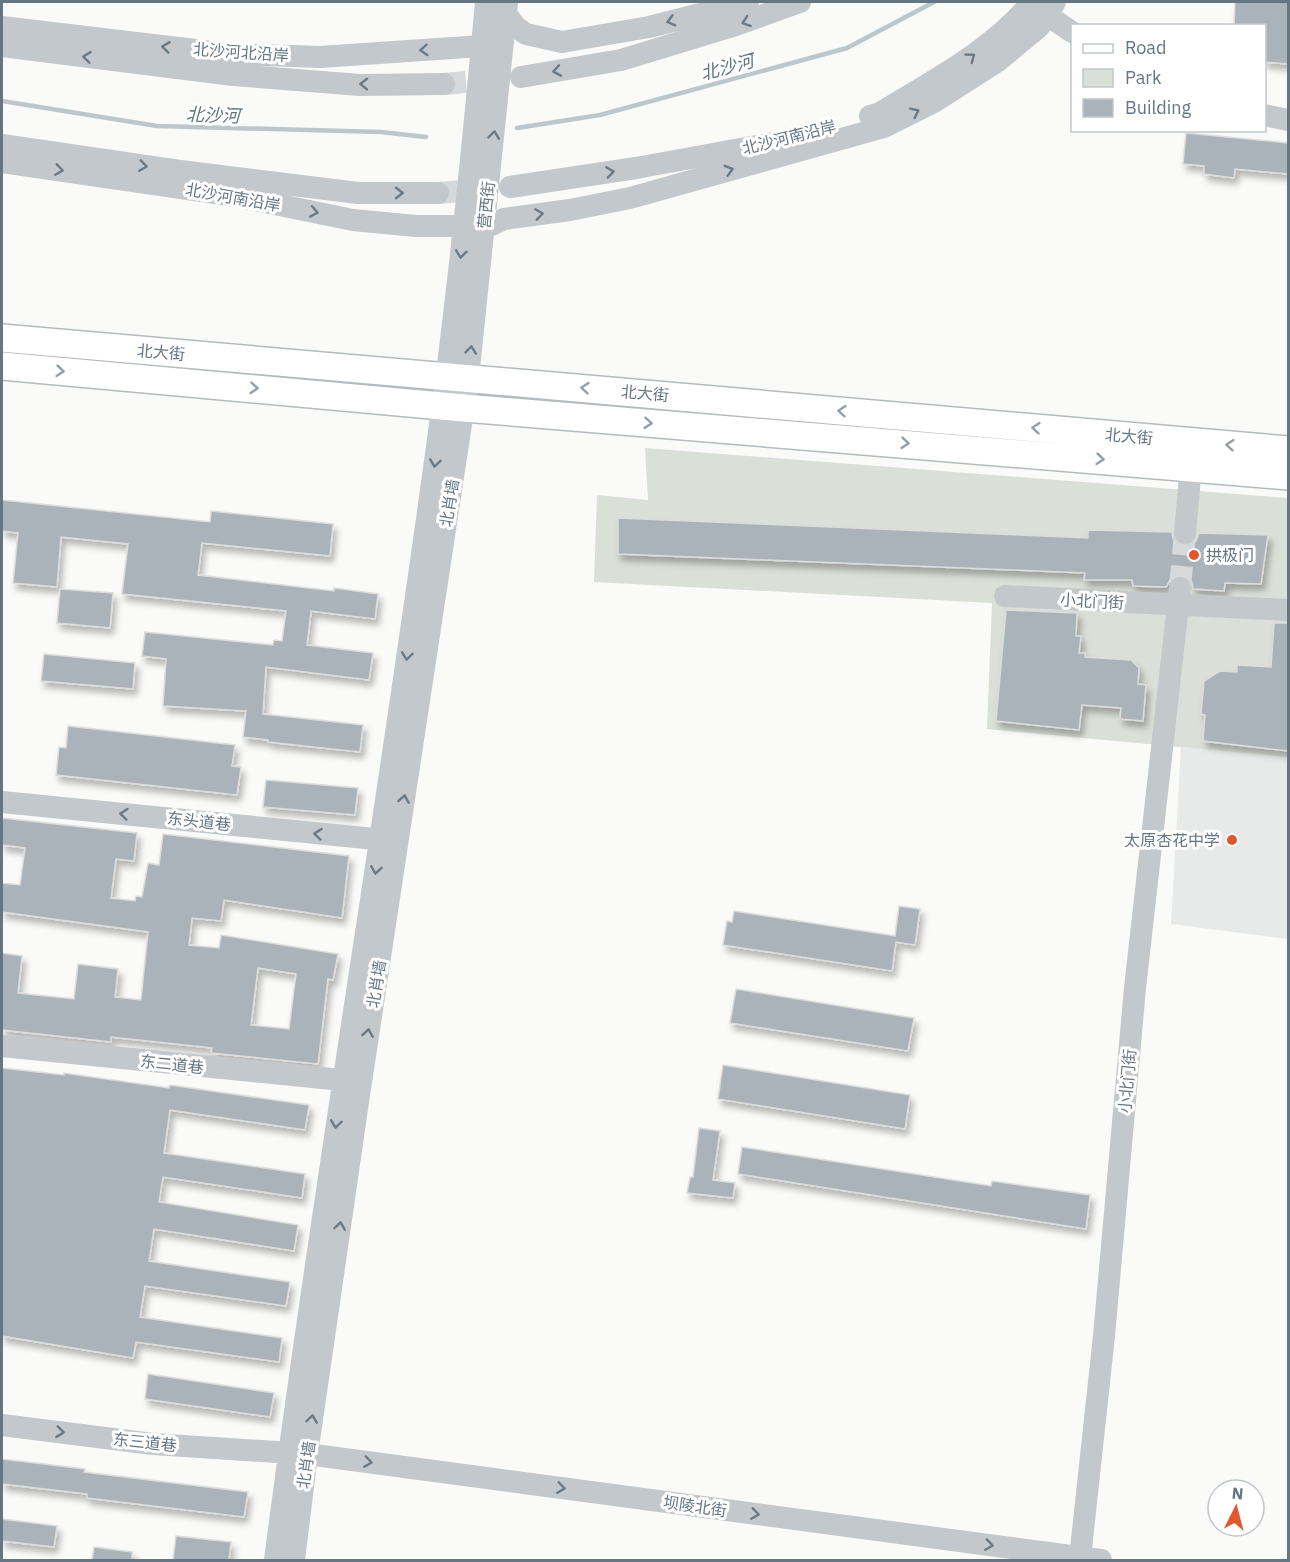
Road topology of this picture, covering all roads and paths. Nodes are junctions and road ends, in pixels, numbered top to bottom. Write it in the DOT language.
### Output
graph roads {
  1 [pos="486,2"];
  2 [pos="748,2"];
  3 [pos="800,2"];
  4 [pos="1045,6"];
  5 [pos="507,8"];
  6 [pos="2,27"];
  7 [pos="1071,31"];
  8 [pos="2,46"];
  9 [pos="482,46"];
  10 [pos="521,77"];
  11 [pos="444,84"];
  12 [pos="488,91"];
  13 [pos="1266,115"];
  14 [pos="1288,120"];
  15 [pos="2,145"];
  16 [pos="2,162"];
  17 [pos="510,187"];
  18 [pos="438,193"];
  19 [pos="474,227"];
  20 [pos="2,338"];
  21 [pos="2,366"];
  22 [pos="458,377"];
  23 [pos="454,406"];
  24 [pos="1288,450"];
  25 [pos="1191,466"];
  26 [pos="1288,476"];
  27 [pos="1185,533"];
  28 [pos="1005,596"];
  29 [pos="1179,597"];
  30 [pos="1288,610"];
  31 [pos="2,802"];
  32 [pos="389,841"];
  33 [pos="2,1046"];
  34 [pos="2,1055"];
  35 [pos="342,1084"];
  36 [pos="2,1425"];
  37 [pos="298,1453"];
  38 [pos="944,1550"];
  39 [pos="1091,1559"];
  40 [pos="275,1560"];
  41 [pos="294,1560"];
  1 -- 9 [label="street, 营西街"];
  2 -- 5 [label="street, one-way"];
  3 -- 10 [label="street, one-way"];
  4 -- 7 [label="street"];
  17 -- 4 [label="street, 北沙河南沿岸, one-way"];
  19 -- 4 [label="street, one-way"];
  5 -- 12 [label="street, 营西街"];
  9 -- 6 [label="street, 北沙河北沿岸, one-way"];
  11 -- 8 [label="street, 北沙河北沿岸, one-way"];
  9 -- 12 [label="street, 营西街"];
  12 -- 19 [label="street, 营西街"];
  13 -- 14 [label="street"];
  15 -- 18 [label="street, 北沙河南沿岸, one-way"];
  16 -- 19 [label="street, 北沙河南沿岸, one-way"];
  19 -- 22 [label="street, 营西街"];
  20 -- 22 [label="main road, 北大街"];
  21 -- 23 [label="main road, one-way"];
  22 -- 23 [label="street, 营西街"];
  24 -- 22 [label="main road, 北大街, one-way"];
  23 -- 25 [label="main road, one-way"];
  23 -- 32 [label="street, 北肖墙"];
  25 -- 26 [label="main road"];
  25 -- 27 [label="street"];
  28 -- 29 [label="street, 小北门街"];
  29 -- 30 [label="street, 小北门街"];
  29 -- 39 [label="street, 小北门街"];
  32 -- 31 [label="street, 东头道巷, one-way"];
  32 -- 35 [label="street, one-way"];
  37 -- 32 [label="street, 北肖墙, one-way"];
  33 -- 35 [label="street, 东二道巷"];
  34 -- 35 [label="street, 东二道巷"];
  35 -- 37 [label="street, one-way"];
  36 -- 37 [label="street, 东三道巷, one-way"];
  37 -- 38 [label="street, 坝陵北街, one-way"];
  37 -- 40 [label="street"];
  37 -- 41 [label="street, 北肖墙"];
  38 -- 39 [label="street, 坝陵北街, one-way"];
}
